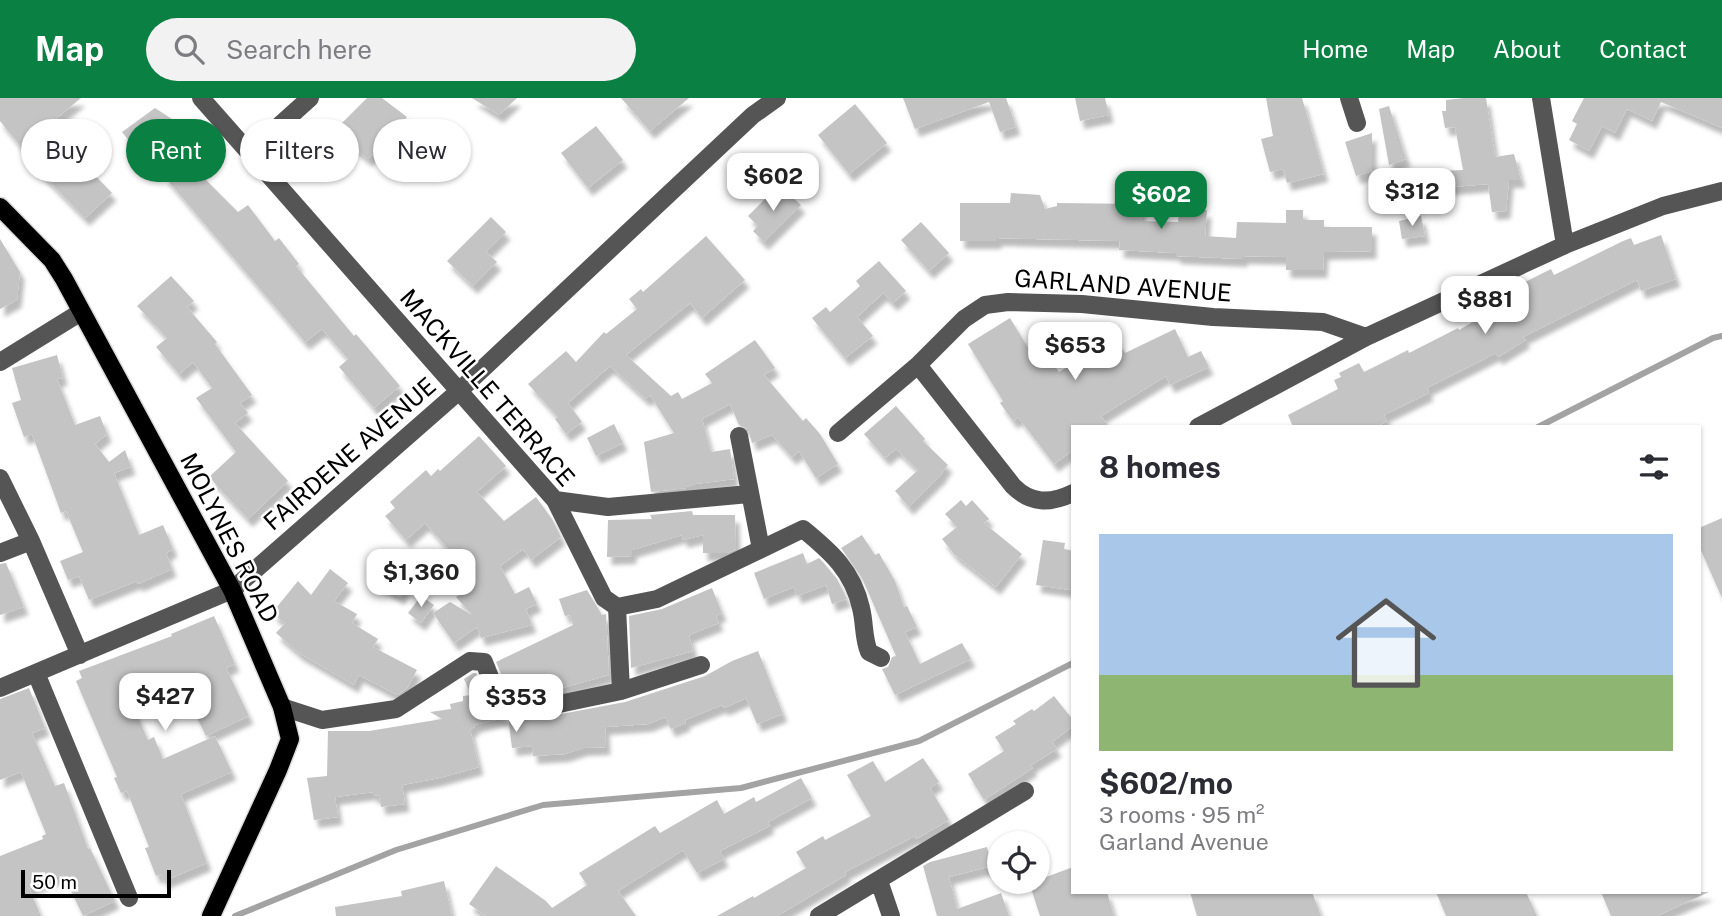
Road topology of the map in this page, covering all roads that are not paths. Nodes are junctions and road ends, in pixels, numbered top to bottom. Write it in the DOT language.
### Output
graph roads {
  1 [pos="201,98"];
  2 [pos="310,98"];
  3 [pos="777,98"];
  4 [pos="1349,98"];
  5 [pos="1541,98"];
  6 [pos="287,119"];
  7 [pos="1357,123"];
  8 [pos="240,143"];
  9 [pos="275,182"];
  10 [pos="1722,191"];
  11 [pos="0,207"];
  12 [pos="1565,245"];
  13 [pos="81,312"];
  14 [pos="1366,337"];
  15 [pos="0,362"];
  16 [pos="918,365"];
  17 [pos="459,391"];
  18 [pos="1202,425"];
  19 [pos="838,433"];
  20 [pos="739,436"];
  21 [pos="0,478"];
  22 [pos="1071,493"];
  23 [pos="749,494"];
  24 [pos="555,500"];
  25 [pos="31,541"];
  26 [pos="761,549"];
  27 [pos="0,553"];
  28 [pos="232,590"];
  29 [pos="617,607"];
  30 [pos="80,655"];
  31 [pos="881,658"];
  32 [pos="701,665"];
  33 [pos="36,673"];
  34 [pos="0,688"];
  35 [pos="621,691"];
  36 [pos="282,707"];
  37 [pos="1025,791"];
  38 [pos="879,881"];
  39 [pos="130,898"];
  40 [pos="211,916"];
  41 [pos="819,916"];
  42 [pos="891,916"];
  1 -- 8 [label="street, MACKVILLE TERRACE"];
  2 -- 6 [label="street"];
  3 -- 17 [label="street, FAIRDENE AVENUE"];
  4 -- 7 [label="street"];
  5 -- 12 [label="street"];
  9 -- 17 [label="street, MACKVILLE TERRACE"];
  10 -- 12 [label="street"];
  11 -- 13 [label="main road, MOLYNES ROAD"];
  12 -- 14 [label="street"];
  13 -- 15 [label="street"];
  13 -- 28 [label="main road, MOLYNES ROAD"];
  14 -- 16 [label="street, GARLAND AVENUE"];
  14 -- 18 [label="street"];
  16 -- 19 [label="street, GARLAND AVENUE"];
  16 -- 22 [label="street"];
  17 -- 24 [label="street, MACKVILLE TERRACE"];
  17 -- 28 [label="street, FAIRDENE AVENUE"];
  20 -- 23 [label="street"];
  21 -- 25 [label="street"];
  23 -- 24 [label="street"];
  23 -- 26 [label="street"];
  24 -- 29 [label="street, MACKVILLE TERRACE"];
  25 -- 27 [label="street"];
  25 -- 30 [label="street"];
  26 -- 29 [label="street"];
  26 -- 31 [label="street"];
  28 -- 30 [label="street, FAIRDENE AVENUE"];
  28 -- 36 [label="main road, MOLYNES ROAD"];
  29 -- 35 [label="street"];
  30 -- 33 [label="street, FAIRDENE AVENUE"];
  32 -- 35 [label="street"];
  33 -- 34 [label="street, FAIRDENE AVENUE"];
  33 -- 39 [label="street"];
  35 -- 36 [label="street"];
  36 -- 40 [label="main road, MOLYNES ROAD"];
  37 -- 38 [label="street"];
  38 -- 41 [label="street"];
  38 -- 42 [label="street"];
}
